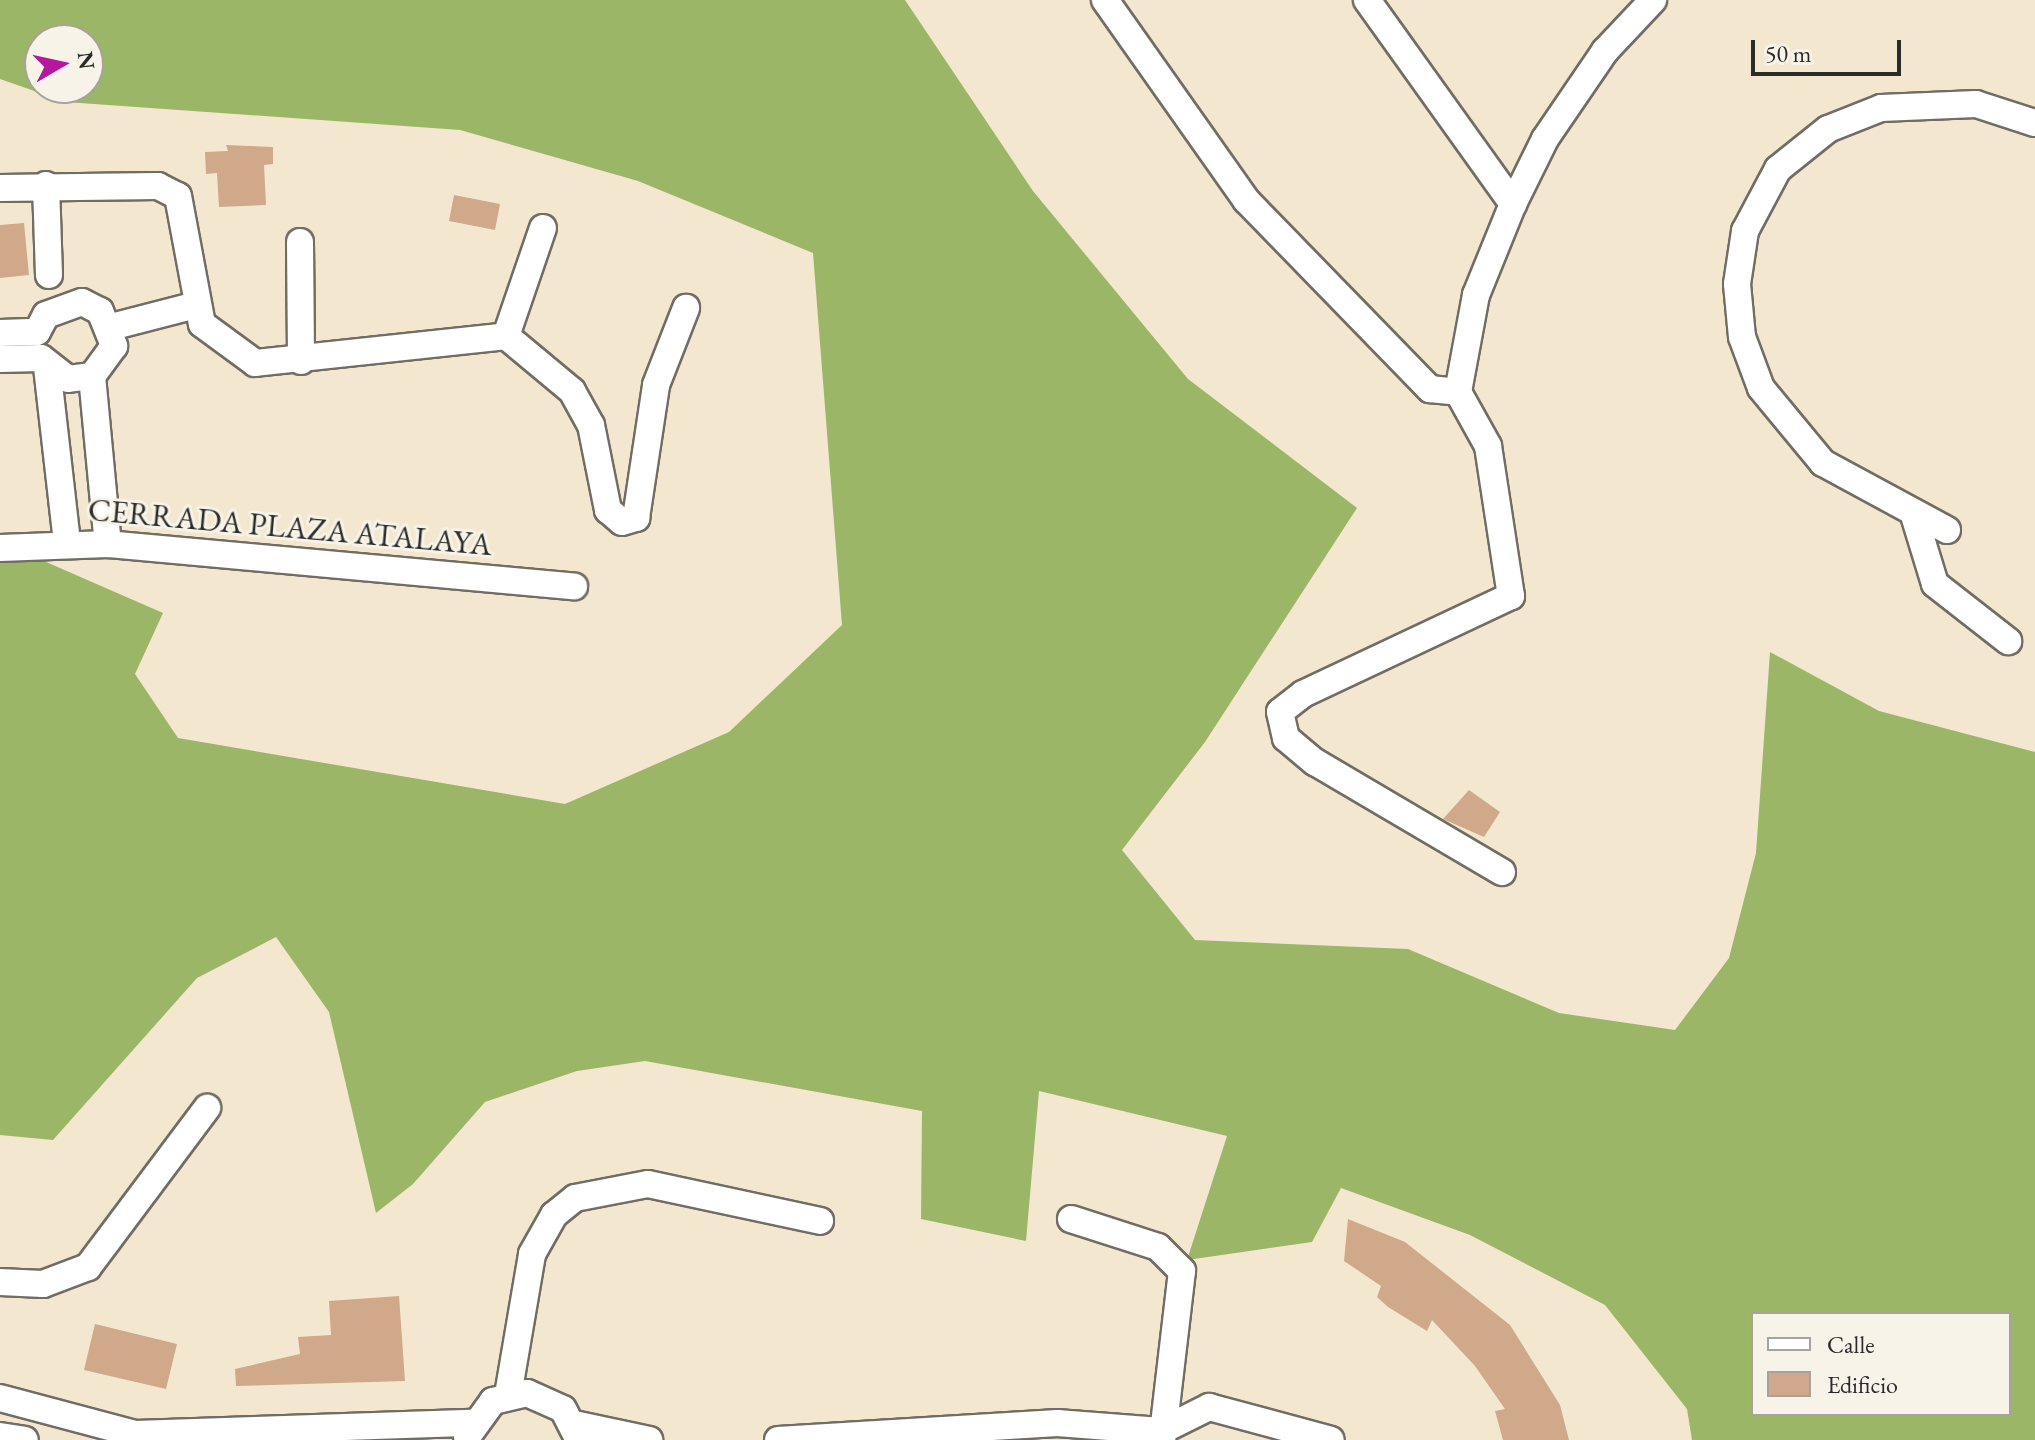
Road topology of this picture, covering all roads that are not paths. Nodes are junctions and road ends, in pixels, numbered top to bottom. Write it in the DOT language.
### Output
graph roads {
  1 [pos="1105,0"];
  2 [pos="1367,0"];
  3 [pos="1653,0"];
  4 [pos="2035,123"];
  5 [pos="46,185"];
  6 [pos="0,188"];
  7 [pos="1513,204"];
  8 [pos="543,228"];
  9 [pos="300,242"];
  10 [pos="49,275"];
  11 [pos="196,305"];
  12 [pos="686,308"];
  13 [pos="111,327"];
  14 [pos="0,333"];
  15 [pos="506,336"];
  16 [pos="0,359"];
  17 [pos="301,361"];
  18 [pos="47,367"];
  19 [pos="92,376"];
  20 [pos="1458,392"];
  21 [pos="63,501"];
  22 [pos="105,501"];
  23 [pos="1913,512"];
  24 [pos="1947,530"];
  25 [pos="67,542"];
  26 [pos="108,544"];
  27 [pos="0,548"];
  28 [pos="574,586"];
  29 [pos="2008,641"];
  30 [pos="1502,872"];
  31 [pos="207,1108"];
  32 [pos="1071,1219"];
  33 [pos="820,1221"];
  34 [pos="0,1282"];
  35 [pos="508,1395"];
  36 [pos="0,1398"];
  37 [pos="469,1432"];
  38 [pos="577,1432"];
  39 [pos="0,1436"];
  40 [pos="1161,1436"];
  41 [pos="25,1440"];
  42 [pos="649,1440"];
  43 [pos="778,1440"];
  44 [pos="1331,1440"];
  1 -- 20 [label="street"];
  2 -- 7 [label="street"];
  3 -- 7 [label="street"];
  4 -- 23 [label="street"];
  5 -- 6 [label="street"];
  5 -- 10 [label="street"];
  5 -- 11 [label="street"];
  7 -- 20 [label="street"];
  8 -- 15 [label="street"];
  9 -- 17 [label="street"];
  11 -- 13 [label="street"];
  11 -- 17 [label="street"];
  12 -- 15 [label="street"];
  13 -- 14 [label="street"];
  13 -- 19 [label="street"];
  15 -- 17 [label="street"];
  16 -- 18 [label="street"];
  18 -- 19 [label="street"];
  18 -- 21 [label="street"];
  19 -- 22 [label="street"];
  20 -- 30 [label="street"];
  21 -- 22 [label="street"];
  21 -- 25 [label="street"];
  22 -- 26 [label="street"];
  23 -- 24 [label="street"];
  23 -- 29 [label="street"];
  25 -- 26 [label="street, CERRADA PLAZA ATALAYA"];
  25 -- 27 [label="street, CERRADA PLAZA ATALAYA"];
  26 -- 28 [label="street, CERRADA PLAZA ATALAYA"];
  31 -- 34 [label="street"];
  32 -- 40 [label="street"];
  33 -- 35 [label="street"];
  35 -- 37 [label="street"];
  35 -- 38 [label="street"];
  36 -- 37 [label="street"];
  38 -- 42 [label="street"];
  39 -- 41 [label="street"];
  40 -- 43 [label="street"];
  40 -- 44 [label="street"];
}
